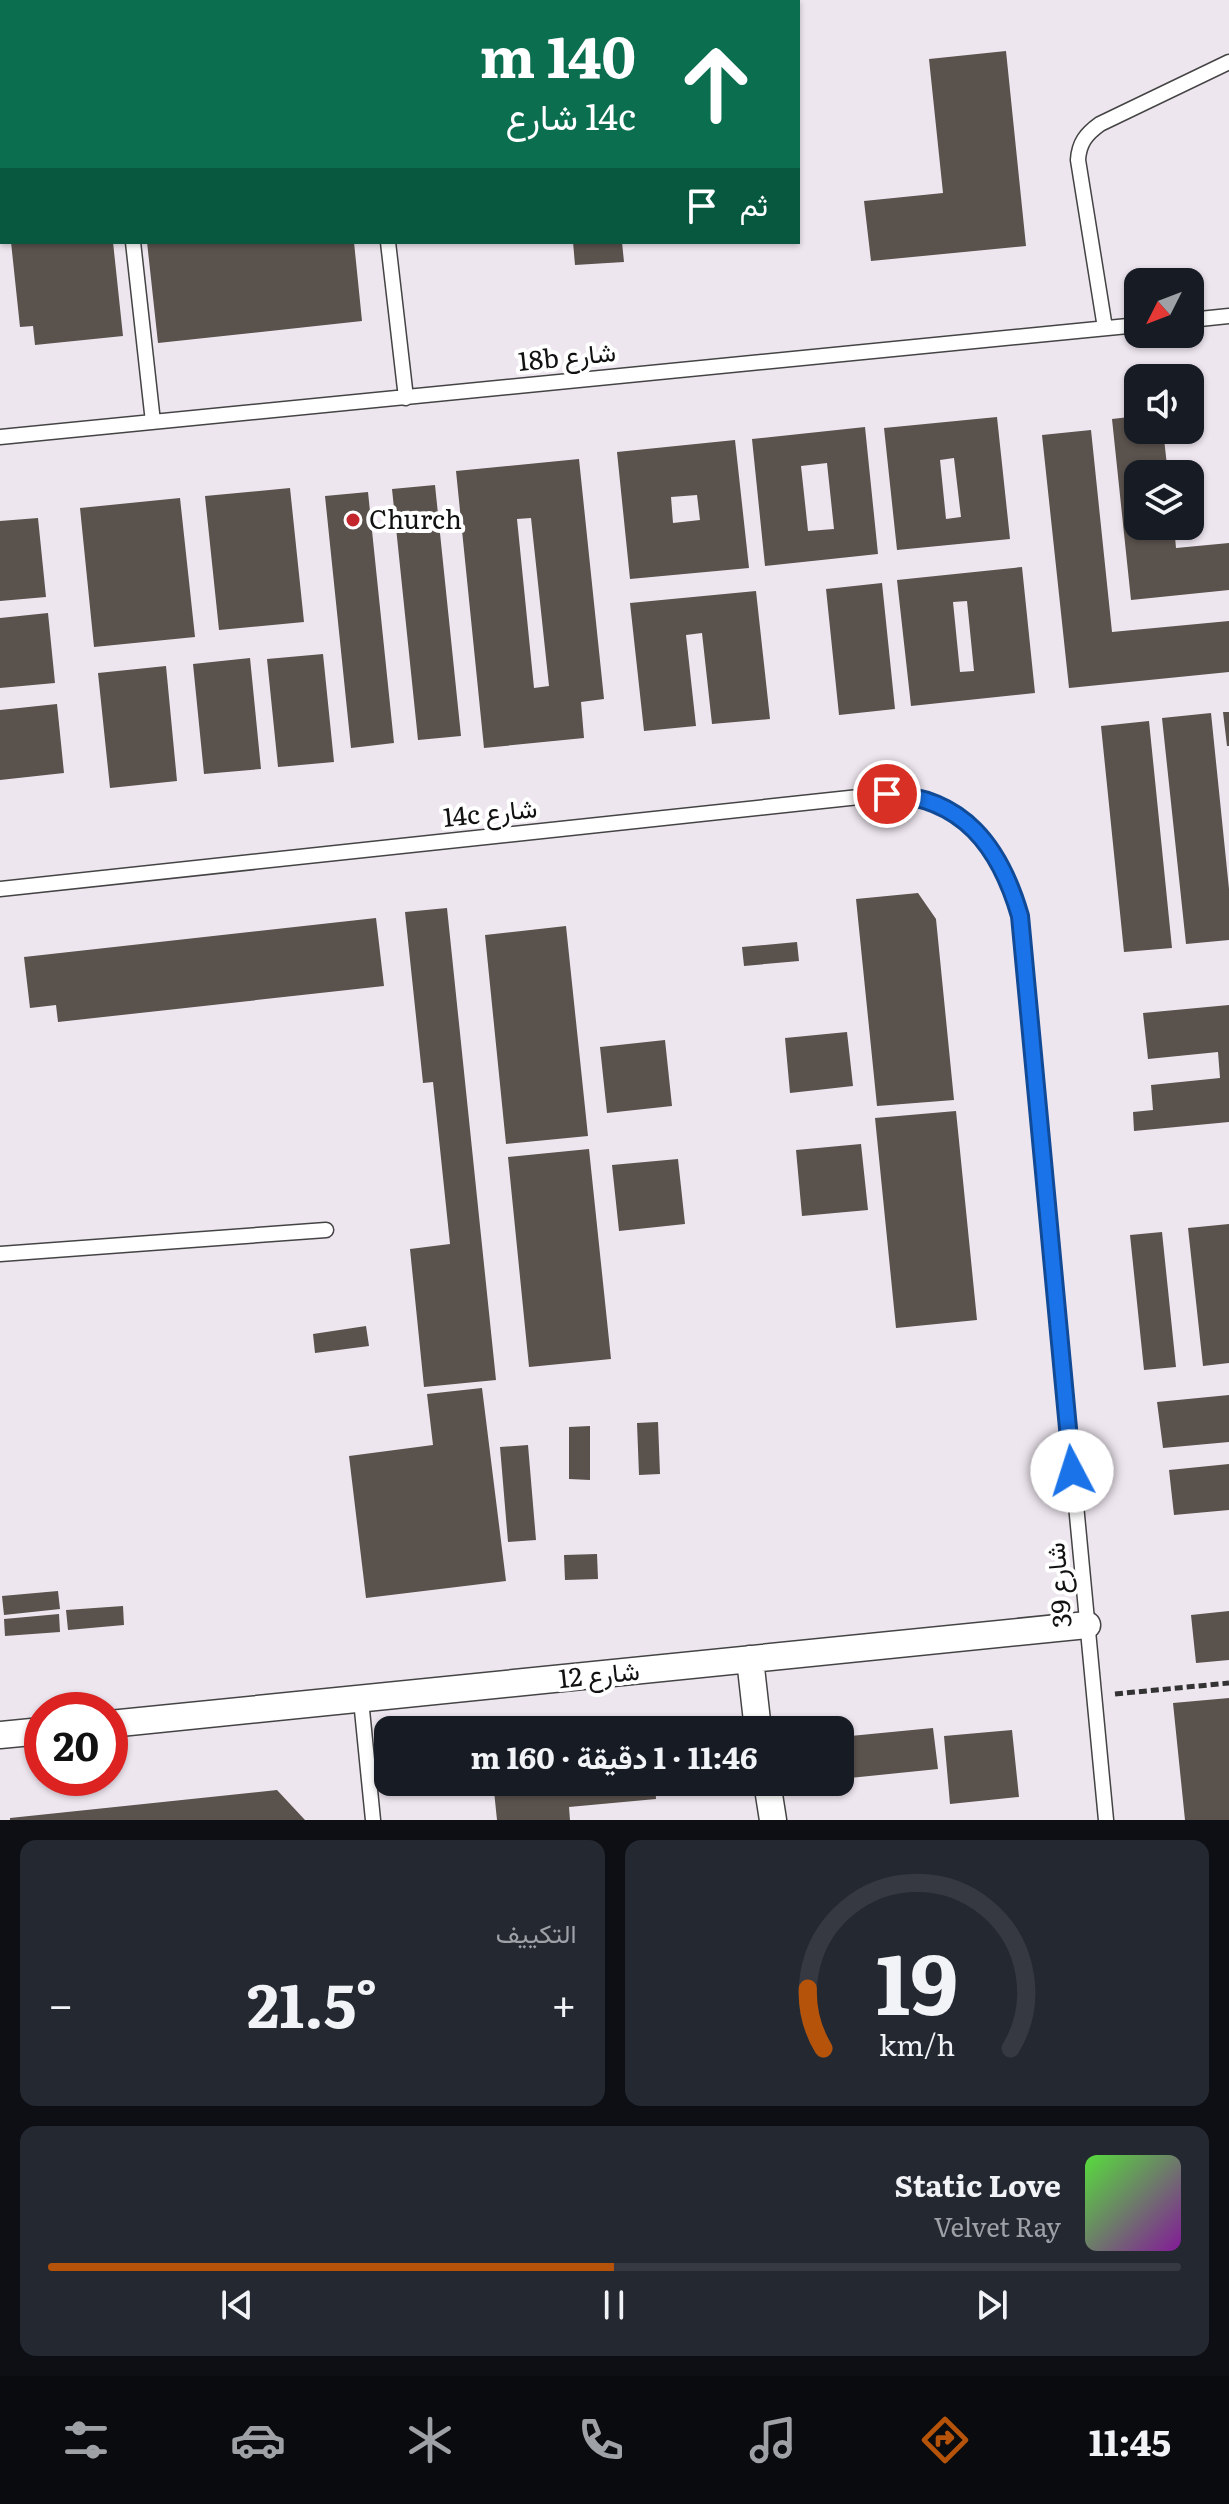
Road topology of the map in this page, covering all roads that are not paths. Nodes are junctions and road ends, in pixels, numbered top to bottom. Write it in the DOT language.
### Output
graph roads {
  1 [pos="1229,62"];
  2 [pos="133,244"];
  3 [pos="388,244"];
  4 [pos="1229,316"];
  5 [pos="1204,319"];
  6 [pos="1124,326"];
  7 [pos="1105,328"];
  8 [pos="406,398"];
  9 [pos="153,422"];
  10 [pos="0,437"];
  11 [pos="976,831"];
  12 [pos="0,889"];
  13 [pos="326,1230"];
  14 [pos="0,1254"];
  15 [pos="1087,1625"];
  16 [pos="750,1659"];
  17 [pos="361,1700"];
  18 [pos="756,1716"];
  19 [pos="128,1722"];
  20 [pos="24,1733"];
  21 [pos="0,1735"];
  22 [pos="769,1796"];
  23 [pos="373,1820"];
  24 [pos="773,1820"];
  25 [pos="1106,1820"];
  1 -- 7 [label="lane"];
  2 -- 9 [label="lane"];
  3 -- 8 [label="lane"];
  4 -- 5 [label="lane"];
  6 -- 7 [label="lane, 18b شارع"];
  7 -- 8 [label="lane, 18b شارع"];
  8 -- 9 [label="lane, 18b شارع"];
  9 -- 10 [label="lane, 18b شارع"];
  11 -- 12 [label="lane, 14c شارع"];
  11 -- 15 [label="lane, شارع 39"];
  13 -- 14 [label="lane"];
  15 -- 16 [label="street, شارع 12"];
  15 -- 25 [label="lane, شارع 39"];
  16 -- 17 [label="street, شارع 12"];
  16 -- 18 [label="street"];
  17 -- 19 [label="street, شارع 12"];
  17 -- 23 [label="lane"];
  20 -- 21 [label="street"];
  22 -- 24 [label="street"];
}
